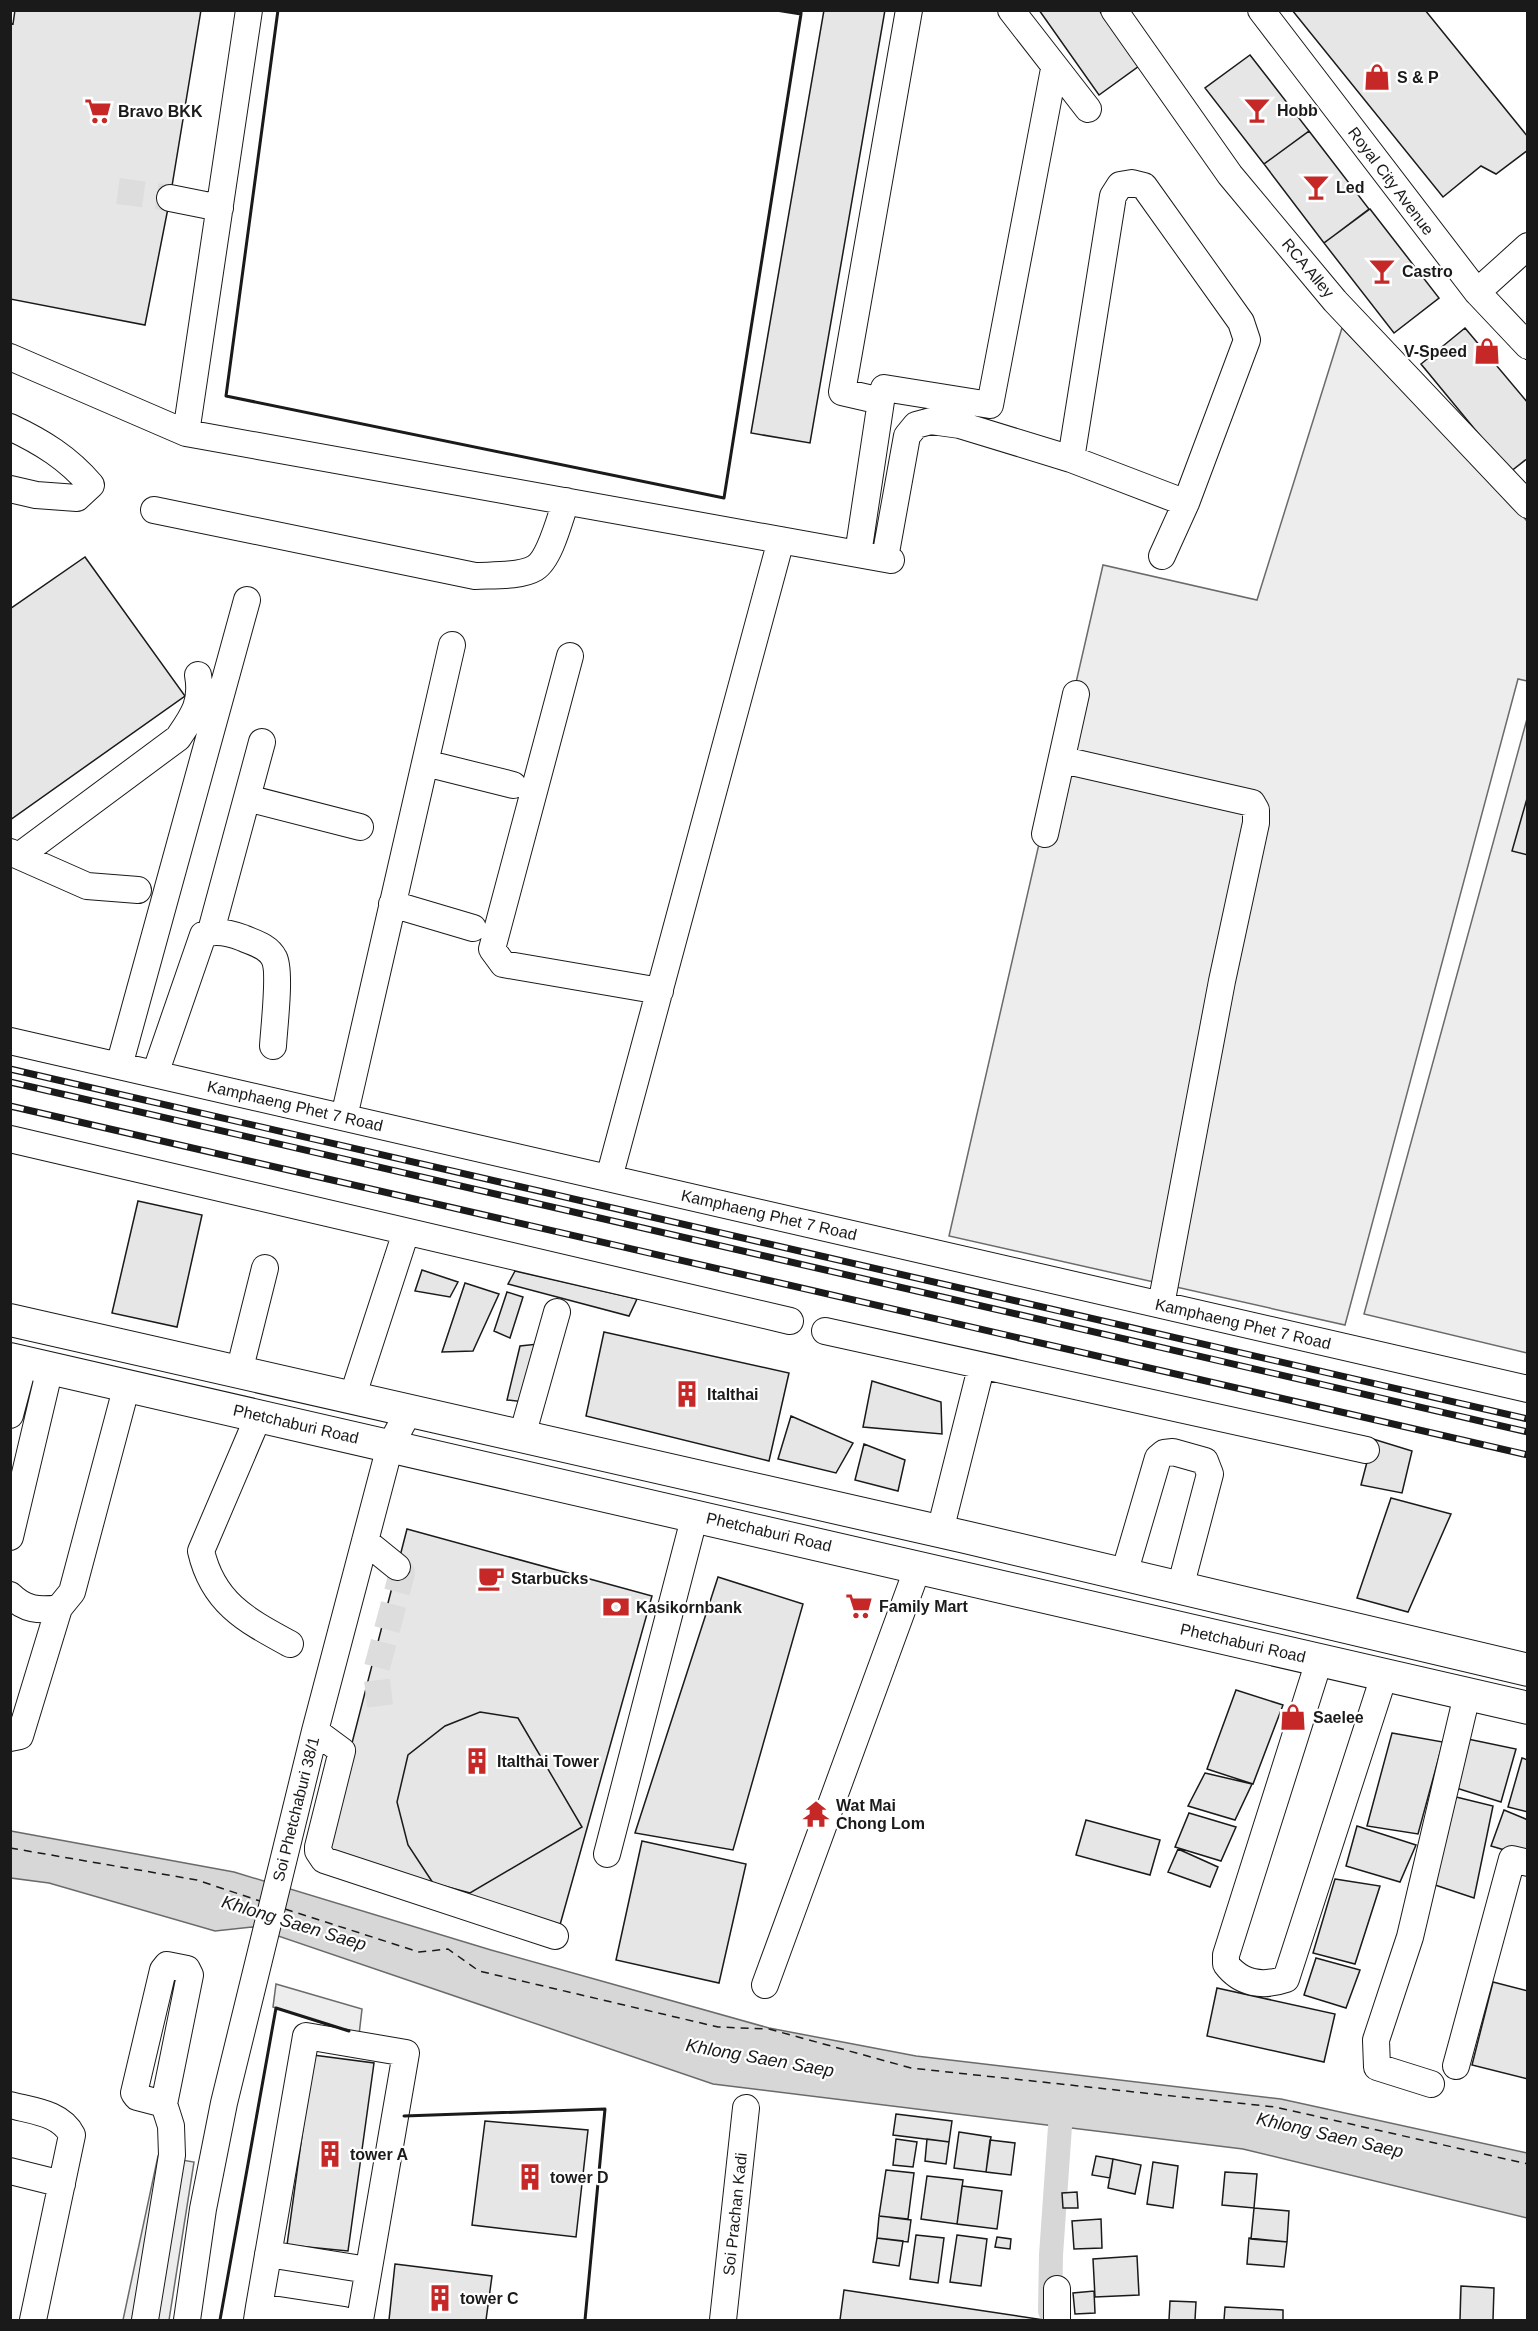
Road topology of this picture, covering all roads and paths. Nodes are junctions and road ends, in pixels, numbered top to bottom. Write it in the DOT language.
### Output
graph roads {
  1 [pos="249,10"];
  2 [pos="909,10"];
  3 [pos="1011,10"];
  4 [pos="1114,10"];
  5 [pos="1261,10"];
  6 [pos="1054,69"];
  7 [pos="1088,109"];
  8 [pos="170,198"];
  9 [pos="220,208"];
  10 [pos="1527,246"];
  11 [pos="1477,292"];
  12 [pos="1527,346"];
  13 [pos="10,357"];
  14 [pos="881,401"];
  15 [pos="10,427"];
  16 [pos="186,433"];
  17 [pos="1071,459"];
  18 [pos="10,489"];
  19 [pos="566,501"];
  20 [pos="1186,503"];
  21 [pos="1527,505"];
  22 [pos="154,510"];
  23 [pos="781,540"];
  24 [pos="858,554"];
  25 [pos="1162,556"];
  26 [pos="247,600"];
  27 [pos="452,645"];
  28 [pos="570,656"];
  29 [pos="198,675"];
  30 [pos="1076,694"];
  31 [pos="262,742"];
  32 [pos="1063,760"];
  33 [pos="425,763"];
  34 [pos="513,784"];
  35 [pos="247,798"];
  36 [pos="360,827"];
  37 [pos="1045,834"];
  38 [pos="15,854"];
  39 [pos="138,890"];
  40 [pos="392,904"];
  41 [pos="473,928"];
  42 [pos="211,931"];
  43 [pos="660,992"];
  44 [pos="10,1041"];
  45 [pos="273,1046"];
  46 [pos="119,1066"];
  47 [pos="155,1074"];
  48 [pos="344,1117"];
  49 [pos="10,1139"];
  50 [pos="609,1178"];
  51 [pos="406,1232"];
  52 [pos="265,1268"];
  53 [pos="1161,1305"];
  54 [pos="557,1312"];
  55 [pos="10,1320"];
  56 [pos="790,1321"];
  57 [pos="825,1331"];
  58 [pos="28,1363"];
  59 [pos="981,1368"];
  60 [pos="239,1372"];
  61 [pos="127,1385"];
  62 [pos="1527,1389"];
  63 [pos="352,1398"];
  64 [pos="409,1410"];
  65 [pos="10,1415"];
  66 [pos="259,1415"];
  67 [pos="522,1436"];
  68 [pos="390,1446"];
  69 [pos="1366,1450"];
  70 [pos="695,1515"];
  71 [pos="952,1534"];
  72 [pos="10,1537"];
  73 [pos="365,1541"];
  74 [pos="397,1567"];
  75 [pos="918,1567"];
  76 [pos="1124,1574"];
  77 [pos="953,1575"];
  78 [pos="1180,1588"];
  79 [pos="10,1594"];
  80 [pos="59,1608"];
  81 [pos="290,1644"];
  82 [pos="1319,1661"];
  83 [pos="1527,1670"];
  84 [pos="1384,1676"];
  85 [pos="1467,1695"];
  86 [pos="1527,1708"];
  87 [pos="315,1731"];
  88 [pos="10,1738"];
  89 [pos="607,1854"];
  90 [pos="1527,1863"];
  91 [pos="555,1936"];
  92 [pos="765,1985"];
  93 [pos="1456,2066"];
  94 [pos="1431,2084"];
  95 [pos="164,2104"];
  96 [pos="10,2105"];
  97 [pos="746,2108"];
  98 [pos="10,2171"];
  99 [pos="62,2184"];
  100 [pos="268,2254"];
  101 [pos="368,2270"];
  102 [pos="1057,2289"];
  103 [pos="258,2314"];
  104 [pos="10,2319"];
  105 [pos="19,2320"];
  106 [pos="33,2320"];
  107 [pos="145,2320"];
  108 [pos="187,2320"];
  109 [pos="344,2320"];
  110 [pos="360,2320"];
  111 [pos="723,2320"];
  112 [pos="1057,2320"];
  1 -- 9 [label="street"];
  2 -- 14 [label="street"];
  3 -- 6 [label="street"];
  4 -- 21 [label="street, RCA Alley"];
  5 -- 11 [label="street, Royal City Avenue"];
  6 -- 7 [label="street"];
  6 -- 14 [label="street"];
  8 -- 9 [label="street"];
  9 -- 16 [label="street"];
  10 -- 11 [label="street"];
  11 -- 12 [label="street, Royal City Avenue"];
  13 -- 16 [label="street"];
  14 -- 24 [label="street"];
  15 -- 18 [label="street"];
  16 -- 19 [label="street"];
  17 -- 20 [label="street"];
  17 -- 20 [label="street"];
  17 -- 24 [label="street"];
  19 -- 22 [label="street"];
  19 -- 23 [label="street"];
  20 -- 25 [label="street"];
  23 -- 24 [label="street"];
  23 -- 43 [label="street"];
  26 -- 46 [label="street"];
  27 -- 33 [label="street"];
  28 -- 43 [label="street"];
  29 -- 38 [label="street"];
  30 -- 32 [label="street"];
  31 -- 35 [label="street"];
  32 -- 37 [label="street"];
  32 -- 53 [label="street"];
  33 -- 34 [label="street"];
  33 -- 40 [label="street"];
  35 -- 36 [label="street"];
  35 -- 42 [label="street"];
  38 -- 39 [label="street"];
  40 -- 41 [label="street"];
  40 -- 48 [label="street"];
  42 -- 45 [label="street"];
  42 -- 47 [label="street"];
  43 -- 50 [label="street"];
  44 -- 46 [label="street, Kamphaeng Phet 7 Road"];
  46 -- 47 [label="street, Kamphaeng Phet 7 Road"];
  47 -- 48 [label="street, Kamphaeng Phet 7 Road"];
  48 -- 50 [label="street, Kamphaeng Phet 7 Road"];
  49 -- 51 [label="street"];
  50 -- 53 [label="street, Kamphaeng Phet 7 Road"];
  51 -- 56 [label="street"];
  51 -- 63 [label="street"];
  52 -- 60 [label="street"];
  53 -- 62 [label="street, Kamphaeng Phet 7 Road"];
  54 -- 67 [label="street"];
  55 -- 60 [label="main road"];
  57 -- 59 [label="street"];
  58 -- 61 [label="main road, Phetchaburi Road"];
  58 -- 65 [label="street"];
  58 -- 72 [label="street"];
  59 -- 69 [label="street"];
  59 -- 71 [label="street"];
  60 -- 63 [label="main road"];
  61 -- 66 [label="main road, Phetchaburi Road"];
  61 -- 80 [label="street"];
  63 -- 64 [label="main road"];
  64 -- 67 [label="main road"];
  64 -- 68 [label="street, Soi Phetchaburi 38/1"];
  66 -- 68 [label="main road, Phetchaburi Road"];
  66 -- 81 [label="street"];
  67 -- 71 [label="main road"];
  68 -- 70 [label="main road, Phetchaburi Road"];
  68 -- 73 [label="street, Soi Phetchaburi 38/1"];
  70 -- 75 [label="main road, Phetchaburi Road"];
  70 -- 89 [label="street"];
  71 -- 76 [label="main road"];
  71 -- 77 [label="main road"];
  73 -- 74 [label="street"];
  73 -- 87 [label="street, Soi Phetchaburi 38/1"];
  75 -- 77 [label="main road, Phetchaburi Road"];
  75 -- 92 [label="street"];
  76 -- 78 [label="main road"];
  76 -- 78 [label="street"];
  77 -- 82 [label="main road, Phetchaburi Road"];
  78 -- 83 [label="main road"];
  79 -- 80 [label="street"];
  80 -- 88 [label="street"];
  82 -- 84 [label="main road, Phetchaburi Road"];
  82 -- 84 [label="street"];
  84 -- 85 [label="main road, Phetchaburi Road"];
  85 -- 86 [label="main road, Phetchaburi Road"];
  85 -- 94 [label="street"];
  87 -- 91 [label="street"];
  87 -- 108 [label="street, Soi Phetchaburi 38/1"];
  90 -- 93 [label="street"];
  95 -- 95 [label="street"];
  95 -- 107 [label="street"];
  96 -- 99 [label="street"];
  97 -- 111 [label="street, Soi Prachan Kadi"];
  98 -- 99 [label="street"];
  99 -- 106 [label="street"];
  100 -- 101 [label="street"];
  100 -- 101 [label="street"];
  100 -- 103 [label="street"];
  101 -- 110 [label="street"];
  102 -- 112 [label="street"];
  103 -- 109 [label="street"];
  104 -- 105 [label="street"];
}
